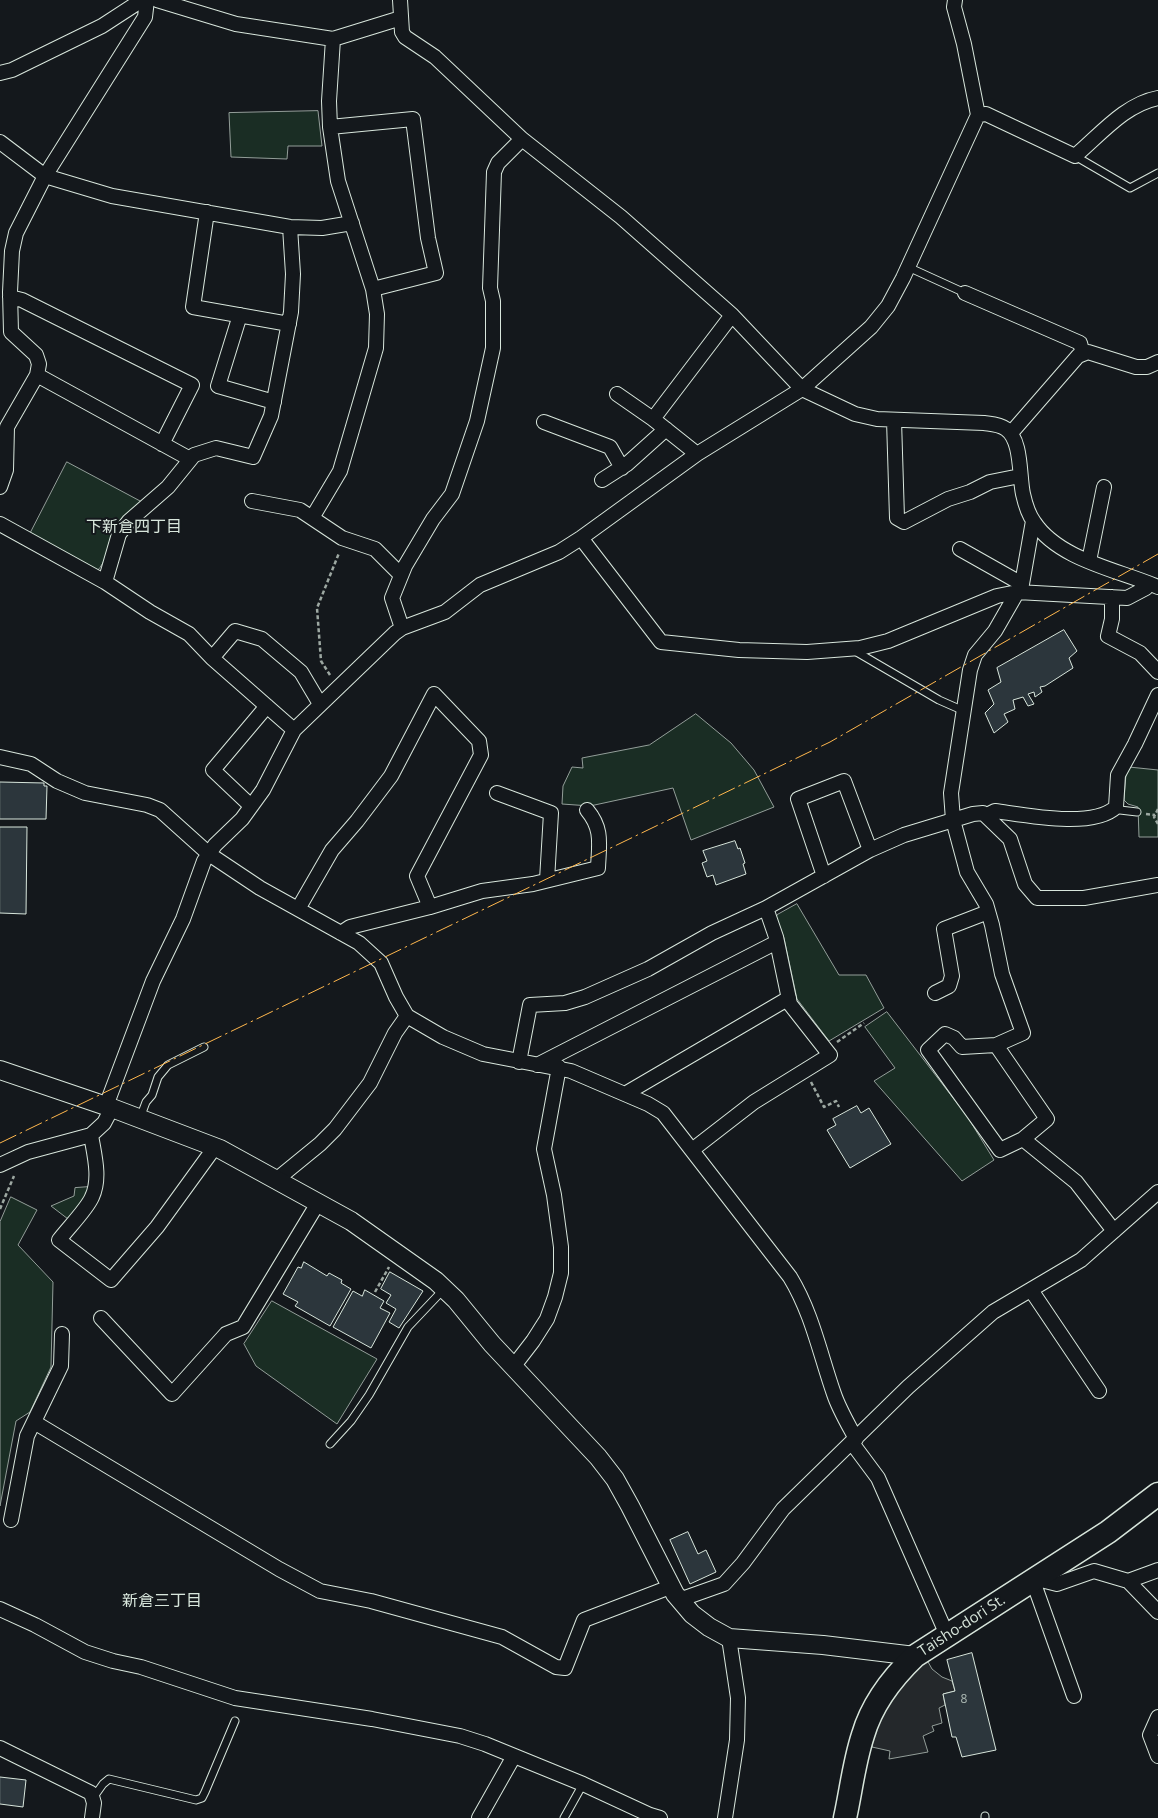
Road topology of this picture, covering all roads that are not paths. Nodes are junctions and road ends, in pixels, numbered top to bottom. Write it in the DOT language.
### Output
graph roads {
  1 [pos="142,0"];
  2 [pos="147,0"];
  3 [pos="157,0"];
  4 [pos="400,0"];
  5 [pos="955,0"];
  6 [pos="401,18"];
  7 [pos="333,39"];
  8 [pos="0,73"];
  9 [pos="1158,98"];
  10 [pos="978,115"];
  11 [pos="330,127"];
  12 [pos="522,139"];
  13 [pos="0,142"];
  14 [pos="1076,156"];
  15 [pos="1158,173"];
  16 [pos="45,176"];
  17 [pos="208,212"];
  18 [pos="352,223"];
  19 [pos="290,227"];
  20 [pos="908,267"];
  21 [pos="373,289"];
  22 [pos="965,293"];
  23 [pos="10,296"];
  24 [pos="732,314"];
  25 [pos="240,315"];
  26 [pos="289,324"];
  27 [pos="1083,354"];
  28 [pos="1158,362"];
  29 [pos="37,374"];
  30 [pos="802,389"];
  31 [pos="617,394"];
  32 [pos="274,402"];
  33 [pos="653,419"];
  34 [pos="894,420"];
  35 [pos="544,422"];
  36 [pos="666,429"];
  37 [pos="1011,433"];
  38 [pos="162,444"];
  39 [pos="3,452"];
  40 [pos="697,454"];
  41 [pos="190,459"];
  42 [pos="622,468"];
  43 [pos="1020,476"];
  44 [pos="602,480"];
  45 [pos="0,487"];
  46 [pos="1104,487"];
  47 [pos="252,501"];
  48 [pos="312,518"];
  49 [pos="1033,521"];
  50 [pos="0,524"];
  51 [pos="581,538"];
  52 [pos="960,549"];
  53 [pos="1089,561"];
  54 [pos="401,575"];
  55 [pos="105,582"];
  56 [pos="1153,585"];
  57 [pos="1020,588"];
  58 [pos="1112,597"];
  59 [pos="402,628"];
  60 [pos="850,648"];
  61 [pos="212,658"];
  62 [pos="1158,672"];
  63 [pos="1158,695"];
  64 [pos="320,704"];
  65 [pos="267,706"];
  66 [pos="964,710"];
  67 [pos="294,730"];
  68 [pos="0,757"];
  69 [pos="497,793"];
  70 [pos="251,806"];
  71 [pos="1116,807"];
  72 [pos="587,810"];
  73 [pos="1137,812"];
  74 [pos="987,815"];
  75 [pos="953,820"];
  76 [pos="870,850"];
  77 [pos="209,854"];
  78 [pos="824,876"];
  79 [pos="546,880"];
  80 [pos="1158,885"];
  81 [pos="430,907"];
  82 [pos="766,908"];
  83 [pos="298,909"];
  84 [pos="988,912"];
  85 [pos="341,933"];
  86 [pos="777,942"];
  87 [pos="935,993"];
  88 [pos="788,998"];
  89 [pos="407,1016"];
  90 [pos="996,1045"];
  91 [pos="204,1047"];
  92 [pos="519,1062"];
  93 [pos="537,1064"];
  94 [pos="558,1068"];
  95 [pos="0,1070"];
  96 [pos="625,1094"];
  97 [pos="109,1107"];
  98 [pos="140,1118"];
  99 [pos="91,1135"];
  100 [pos="1023,1139"];
  101 [pos="215,1147"];
  102 [pos="692,1150"];
  103 [pos="0,1165"];
  104 [pos="276,1180"];
  105 [pos="1158,1192"];
  106 [pos="318,1203"];
  107 [pos="1114,1231"];
  108 [pos="444,1289"];
  109 [pos="1031,1290"];
  110 [pos="101,1318"];
  111 [pos="62,1334"];
  112 [pos="513,1367"];
  113 [pos="1099,1391"];
  114 [pos="34,1422"];
  115 [pos="854,1441"];
  116 [pos="330,1444"];
  117 [pos="1158,1494"];
  118 [pos="11,1520"];
  119 [pos="1158,1570"];
  120 [pos="1035,1580"];
  121 [pos="1128,1581"];
  122 [pos="674,1593"];
  123 [pos="0,1609"];
  124 [pos="1158,1612"];
  125 [pos="947,1635"];
  126 [pos="729,1638"];
  127 [pos="915,1656"];
  128 [pos="1074,1696"];
  129 [pos="1158,1717"];
  130 [pos="235,1721"];
  131 [pos="0,1748"];
  132 [pos="514,1756"];
  133 [pos="1158,1756"];
  134 [pos="583,1784"];
  135 [pos="93,1798"];
  136 [pos="652,1817"];
  137 [pos="92,1818"];
  138 [pos="479,1818"];
  139 [pos="564,1818"];
  140 [pos="725,1818"];
  141 [pos="845,1818"];
  1 -- 8 [label="street"];
  2 -- 16 [label="street"];
  3 -- 7 [label="street"];
  4 -- 6 [label="street"];
  5 -- 10 [label="street"];
  6 -- 7 [label="street"];
  6 -- 12 [label="street"];
  7 -- 11 [label="street"];
  9 -- 14 [label="street"];
  10 -- 14 [label="street"];
  10 -- 20 [label="street"];
  11 -- 18 [label="street"];
  11 -- 21 [label="street"];
  12 -- 24 [label="street"];
  12 -- 54 [label="street"];
  13 -- 16 [label="street"];
  14 -- 15 [label="lane"];
  16 -- 17 [label="street"];
  16 -- 23 [label="street"];
  17 -- 19 [label="street"];
  17 -- 25 [label="street"];
  18 -- 19 [label="street"];
  18 -- 21 [label="street"];
  19 -- 26 [label="street"];
  20 -- 22 [label="lane"];
  20 -- 30 [label="street"];
  21 -- 48 [label="street"];
  22 -- 27 [label="street"];
  23 -- 29 [label="street"];
  23 -- 38 [label="street"];
  24 -- 30 [label="street"];
  24 -- 33 [label="street"];
  25 -- 26 [label="street"];
  25 -- 32 [label="street"];
  26 -- 32 [label="street"];
  27 -- 28 [label="street"];
  27 -- 37 [label="street"];
  29 -- 38 [label="street"];
  29 -- 39 [label="street"];
  30 -- 34 [label="street"];
  30 -- 40 [label="street"];
  31 -- 33 [label="street"];
  32 -- 41 [label="street"];
  33 -- 36 [label="street"];
  34 -- 37 [label="street"];
  34 -- 43 [label="street"];
  35 -- 42 [label="street"];
  36 -- 40 [label="street"];
  36 -- 42 [label="street"];
  37 -- 43 [label="street"];
  38 -- 41 [label="street"];
  39 -- 45 [label="street"];
  40 -- 51 [label="street"];
  41 -- 55 [label="street"];
  42 -- 44 [label="street"];
  43 -- 49 [label="street"];
  46 -- 53 [label="street"];
  47 -- 48 [label="street"];
  48 -- 54 [label="street"];
  49 -- 53 [label="street"];
  49 -- 57 [label="street"];
  50 -- 55 [label="street"];
  51 -- 59 [label="street"];
  51 -- 60 [label="street"];
  52 -- 57 [label="street"];
  53 -- 56 [label="street"];
  54 -- 59 [label="street"];
  55 -- 61 [label="street"];
  56 -- 58 [label="street"];
  57 -- 58 [label="street"];
  57 -- 60 [label="street"];
  57 -- 66 [label="street"];
  58 -- 62 [label="street"];
  59 -- 64 [label="street"];
  60 -- 66 [label="lane"];
  61 -- 64 [label="street"];
  61 -- 65 [label="street"];
  63 -- 71 [label="street"];
  64 -- 67 [label="street"];
  65 -- 67 [label="street"];
  65 -- 70 [label="street"];
  66 -- 75 [label="street"];
  67 -- 70 [label="street"];
  68 -- 77 [label="street"];
  69 -- 79 [label="street"];
  70 -- 77 [label="street"];
  71 -- 73 [label="lane"];
  71 -- 74 [label="street"];
  72 -- 79 [label="street"];
  74 -- 75 [label="street"];
  74 -- 80 [label="street"];
  75 -- 76 [label="street"];
  75 -- 84 [label="street"];
  76 -- 78 [label="street"];
  76 -- 78 [label="street"];
  77 -- 83 [label="street"];
  77 -- 97 [label="street"];
  78 -- 82 [label="street"];
  79 -- 81 [label="street"];
  81 -- 83 [label="street"];
  81 -- 85 [label="street"];
  82 -- 86 [label="street"];
  82 -- 92 [label="street"];
  83 -- 85 [label="street"];
  84 -- 87 [label="street"];
  84 -- 90 [label="street"];
  85 -- 89 [label="street"];
  86 -- 88 [label="street"];
  86 -- 93 [label="street"];
  88 -- 96 [label="street"];
  88 -- 102 [label="street"];
  89 -- 92 [label="street"];
  89 -- 104 [label="street"];
  90 -- 100 [label="street"];
  90 -- 100 [label="street"];
  91 -- 98 [label="lane"];
  92 -- 93 [label="street"];
  93 -- 94 [label="street"];
  94 -- 96 [label="street"];
  94 -- 112 [label="street"];
  95 -- 97 [label="street"];
  96 -- 102 [label="street"];
  97 -- 98 [label="street"];
  97 -- 99 [label="street"];
  98 -- 101 [label="street"];
  99 -- 101 [label="street"];
  99 -- 103 [label="street"];
  100 -- 107 [label="street"];
  101 -- 104 [label="street"];
  102 -- 115 [label="street"];
  104 -- 106 [label="street"];
  105 -- 107 [label="street"];
  106 -- 108 [label="street"];
  106 -- 110 [label="street"];
  107 -- 109 [label="street"];
  108 -- 112 [label="street"];
  108 -- 116 [label="lane"];
  109 -- 113 [label="street"];
  109 -- 115 [label="street"];
  111 -- 114 [label="street"];
  112 -- 122 [label="street"];
  114 -- 118 [label="street"];
  114 -- 122 [label="street"];
  115 -- 122 [label="street"];
  115 -- 125 [label="street"];
  117 -- 120 [label="main road, Taisho-dori St."];
  119 -- 121 [label="street"];
  120 -- 121 [label="street"];
  120 -- 125 [label="main road, Taisho-dori St."];
  120 -- 128 [label="street"];
  121 -- 124 [label="street"];
  122 -- 126 [label="street"];
  123 -- 132 [label="street"];
  125 -- 127 [label="main road, Taisho-dori St."];
  126 -- 127 [label="street"];
  126 -- 140 [label="street"];
  127 -- 141 [label="main road, Taisho-dori St."];
  129 -- 133 [label="street"];
  130 -- 135 [label="lane"];
  131 -- 135 [label="street"];
  132 -- 134 [label="street"];
  132 -- 138 [label="street"];
  134 -- 136 [label="street"];
  134 -- 139 [label="lane"];
  135 -- 137 [label="street"];
}
